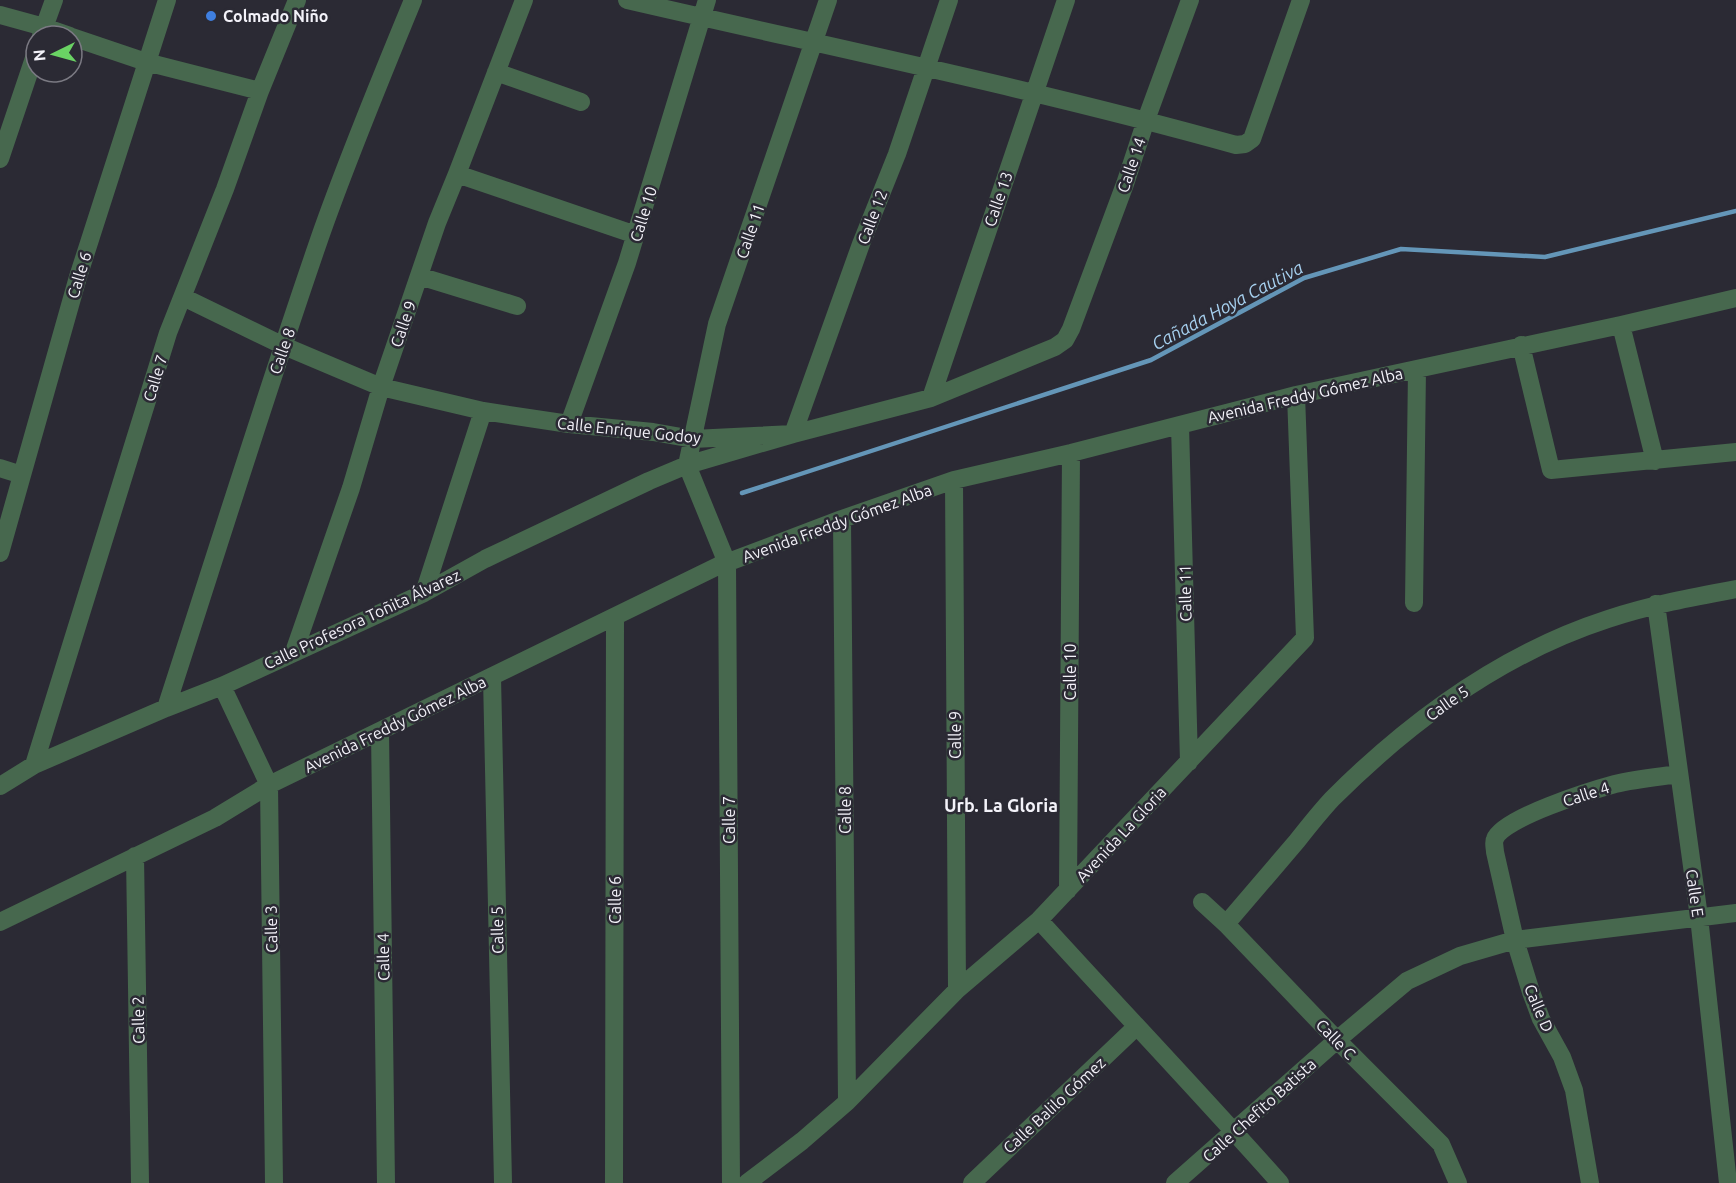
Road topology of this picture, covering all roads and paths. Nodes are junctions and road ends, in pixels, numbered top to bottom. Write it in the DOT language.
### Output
graph roads {
  1 [pos="54,0"];
  2 [pos="167,0"];
  3 [pos="297,0"];
  4 [pos="413,0"];
  5 [pos="524,0"];
  6 [pos="627,0"];
  7 [pos="828,0"];
  8 [pos="949,0"];
  9 [pos="1066,0"];
  10 [pos="1190,0"];
  11 [pos="1301,0"];
  12 [pos="704,9"];
  13 [pos="0,15"];
  14 [pos="24,24"];
  15 [pos="46,24"];
  16 [pos="84,41"];
  17 [pos="814,43"];
  18 [pos="146,62"];
  19 [pos="925,67"];
  20 [pos="496,72"];
  21 [pos="25,84"];
  22 [pos="260,91"];
  23 [pos="1034,94"];
  24 [pos="581,102"];
  25 [pos="1146,120"];
  26 [pos="0,159"];
  27 [pos="458,174"];
  28 [pos="636,235"];
  29 [pos="419,276"];
  30 [pos="183,297"];
  31 [pos="1736,298"];
  32 [pos="517,306"];
  33 [pos="1621,325"];
  34 [pos="1071,329"];
  35 [pos="1521,345"];
  36 [pos="284,346"];
  37 [pos="1417,369"];
  38 [pos="381,387"];
  39 [pos="1296,395"];
  40 [pos="931,398"];
  41 [pos="483,411"];
  42 [pos="569,424"];
  43 [pos="1180,425"];
  44 [pos="793,434"];
  45 [pos="693,439"];
  46 [pos="1736,452"];
  47 [pos="1071,453"];
  48 [pos="1655,461"];
  49 [pos="687,465"];
  50 [pos="0,468"];
  51 [pos="22,475"];
  52 [pos="954,480"];
  53 [pos="842,519"];
  54 [pos="0,553"];
  55 [pos="727,563"];
  56 [pos="1736,589"];
  57 [pos="423,593"];
  58 [pos="1414,603"];
  59 [pos="1656,604"];
  60 [pos="615,617"];
  61 [pos="294,652"];
  62 [pos="492,677"];
  63 [pos="222,686"];
  64 [pos="166,708"];
  65 [pos="380,731"];
  66 [pos="1189,762"];
  67 [pos="34,765"];
  68 [pos="1679,774"];
  69 [pos="269,785"];
  70 [pos="0,786"];
  71 [pos="1499,832"];
  72 [pos="135,856"];
  73 [pos="1068,890"];
  74 [pos="1202,902"];
  75 [pos="1736,913"];
  76 [pos="1699,917"];
  77 [pos="1039,920"];
  78 [pos="0,922"];
  79 [pos="1226,924"];
  80 [pos="1515,940"];
  81 [pos="957,990"];
  82 [pos="1136,1027"];
  83 [pos="1337,1040"];
  84 [pos="847,1102"];
  85 [pos="1234,1132"];
  86 [pos="751,1182"];
  87 [pos="140,1183"];
  88 [pos="274,1183"];
  89 [pos="386,1183"];
  90 [pos="503,1183"];
  91 [pos="614,1183"];
  92 [pos="731,1183"];
  93 [pos="972,1183"];
  94 [pos="1175,1183"];
  95 [pos="1280,1183"];
  96 [pos="1458,1183"];
  97 [pos="1590,1183"];
  98 [pos="1728,1183"];
  1 -- 15 [label="street"];
  2 -- 18 [label="street, Calle 6"];
  3 -- 22 [label="street, Calle 7"];
  4 -- 36 [label="street, Calle 8"];
  5 -- 20 [label="street, Calle 9"];
  6 -- 12 [label="street"];
  7 -- 17 [label="street, Calle 11"];
  8 -- 19 [label="street, Calle 12"];
  9 -- 23 [label="street, Calle 13"];
  10 -- 25 [label="street, Calle 14"];
  11 -- 25 [label="street"];
  12 -- 17 [label="street"];
  12 -- 28 [label="street, Calle 10"];
  13 -- 14 [label="street"];
  16 -- 18 [label="street"];
  17 -- 19 [label="street"];
  17 -- 45 [label="street, Calle 11"];
  18 -- 22 [label="street"];
  18 -- 51 [label="street, Calle 6"];
  19 -- 23 [label="street"];
  19 -- 44 [label="street, Calle 12"];
  20 -- 24 [label="street"];
  20 -- 27 [label="street, Calle 9"];
  21 -- 26 [label="street"];
  22 -- 30 [label="street, Calle 7"];
  23 -- 25 [label="street"];
  23 -- 40 [label="street, Calle 13"];
  25 -- 34 [label="street, Calle 14"];
  27 -- 28 [label="street"];
  27 -- 29 [label="street, Calle 9"];
  28 -- 42 [label="street, Calle 10"];
  29 -- 32 [label="street"];
  29 -- 38 [label="street, Calle 9"];
  30 -- 36 [label="street, Calle Enrique Godoy"];
  30 -- 67 [label="street, Calle 7"];
  31 -- 33 [label="street, Avenida Freddy Gómez Alba"];
  33 -- 35 [label="street, Avenida Freddy Gómez Alba"];
  33 -- 48 [label="street"];
  34 -- 40 [label="street, Calle Enrique Godoy"];
  35 -- 37 [label="street, Avenida Freddy Gómez Alba"];
  35 -- 48 [label="street"];
  36 -- 38 [label="street, Calle Enrique Godoy"];
  36 -- 64 [label="street, Calle 8"];
  37 -- 39 [label="street, Avenida Freddy Gómez Alba"];
  37 -- 58 [label="street"];
  38 -- 41 [label="street, Calle Enrique Godoy"];
  38 -- 61 [label="street, Calle 9"];
  39 -- 43 [label="street, Avenida Freddy Gómez Alba"];
  39 -- 66 [label="street, Avenida La Gloria"];
  40 -- 44 [label="street, Calle Enrique Godoy"];
  41 -- 42 [label="street, Calle Enrique Godoy"];
  41 -- 57 [label="street"];
  42 -- 45 [label="street, Calle Enrique Godoy"];
  43 -- 47 [label="street, Avenida Freddy Gómez Alba"];
  43 -- 66 [label="street, Calle 11"];
  44 -- 45 [label="street, Calle Enrique Godoy"];
  44 -- 49 [label="street, Calle Profesora Toñita Álvarez"];
  45 -- 49 [label="street, Calle 11"];
  46 -- 48 [label="street"];
  47 -- 52 [label="street, Avenida Freddy Gómez Alba"];
  47 -- 73 [label="street, Calle 10"];
  49 -- 55 [label="street, Calle 7"];
  49 -- 57 [label="street, Calle Profesora Toñita Álvarez"];
  50 -- 51 [label="street"];
  51 -- 54 [label="street, Calle 6"];
  52 -- 53 [label="street, Avenida Freddy Gómez Alba"];
  52 -- 81 [label="street, Calle 9"];
  53 -- 55 [label="street, Avenida Freddy Gómez Alba"];
  53 -- 84 [label="street, Calle 8"];
  55 -- 60 [label="street, Avenida Freddy Gómez Alba"];
  55 -- 92 [label="street, Calle 7"];
  56 -- 59 [label="street, Calle 5"];
  57 -- 61 [label="street, Calle Profesora Toñita Álvarez"];
  59 -- 68 [label="street, Calle E"];
  59 -- 79 [label="street, Calle 5"];
  60 -- 62 [label="street, Avenida Freddy Gómez Alba"];
  60 -- 91 [label="street, Calle 6"];
  61 -- 63 [label="street, Calle Profesora Toñita Álvarez"];
  62 -- 65 [label="street, Avenida Freddy Gómez Alba"];
  62 -- 90 [label="street, Calle 5"];
  63 -- 64 [label="street, Calle Profesora Toñita Álvarez"];
  63 -- 69 [label="street, Calle 3"];
  64 -- 67 [label="street, Calle Profesora Toñita Álvarez"];
  65 -- 69 [label="street, Avenida Freddy Gómez Alba"];
  65 -- 89 [label="street, Calle 4"];
  66 -- 73 [label="street, Avenida La Gloria"];
  67 -- 70 [label="street, Calle Profesora Toñita Álvarez"];
  68 -- 71 [label="street, Calle 4"];
  68 -- 76 [label="street, Calle E"];
  69 -- 72 [label="street, Avenida Freddy Gómez Alba"];
  69 -- 88 [label="street, Calle 3"];
  71 -- 80 [label="street, Calle D"];
  72 -- 78 [label="street, Avenida Freddy Gómez Alba"];
  72 -- 87 [label="street, Calle 2"];
  73 -- 77 [label="street, Avenida La Gloria"];
  74 -- 79 [label="street, Calle C"];
  75 -- 76 [label="street, Calle Chefito Batista"];
  76 -- 80 [label="street, Calle Chefito Batista"];
  76 -- 98 [label="street, Calle E"];
  77 -- 81 [label="street, Avenida La Gloria"];
  77 -- 82 [label="street"];
  79 -- 83 [label="street, Calle C"];
  80 -- 83 [label="street, Calle Chefito Batista"];
  80 -- 97 [label="street, Calle D"];
  81 -- 84 [label="street, Avenida La Gloria"];
  82 -- 85 [label="street"];
  82 -- 93 [label="street, Calle Balilo Gómez"];
  83 -- 85 [label="street, Calle Chefito Batista"];
  83 -- 96 [label="street, Calle C"];
  84 -- 86 [label="street, Avenida La Gloria"];
  85 -- 94 [label="street, Calle Chefito Batista"];
  85 -- 95 [label="street"];
}
